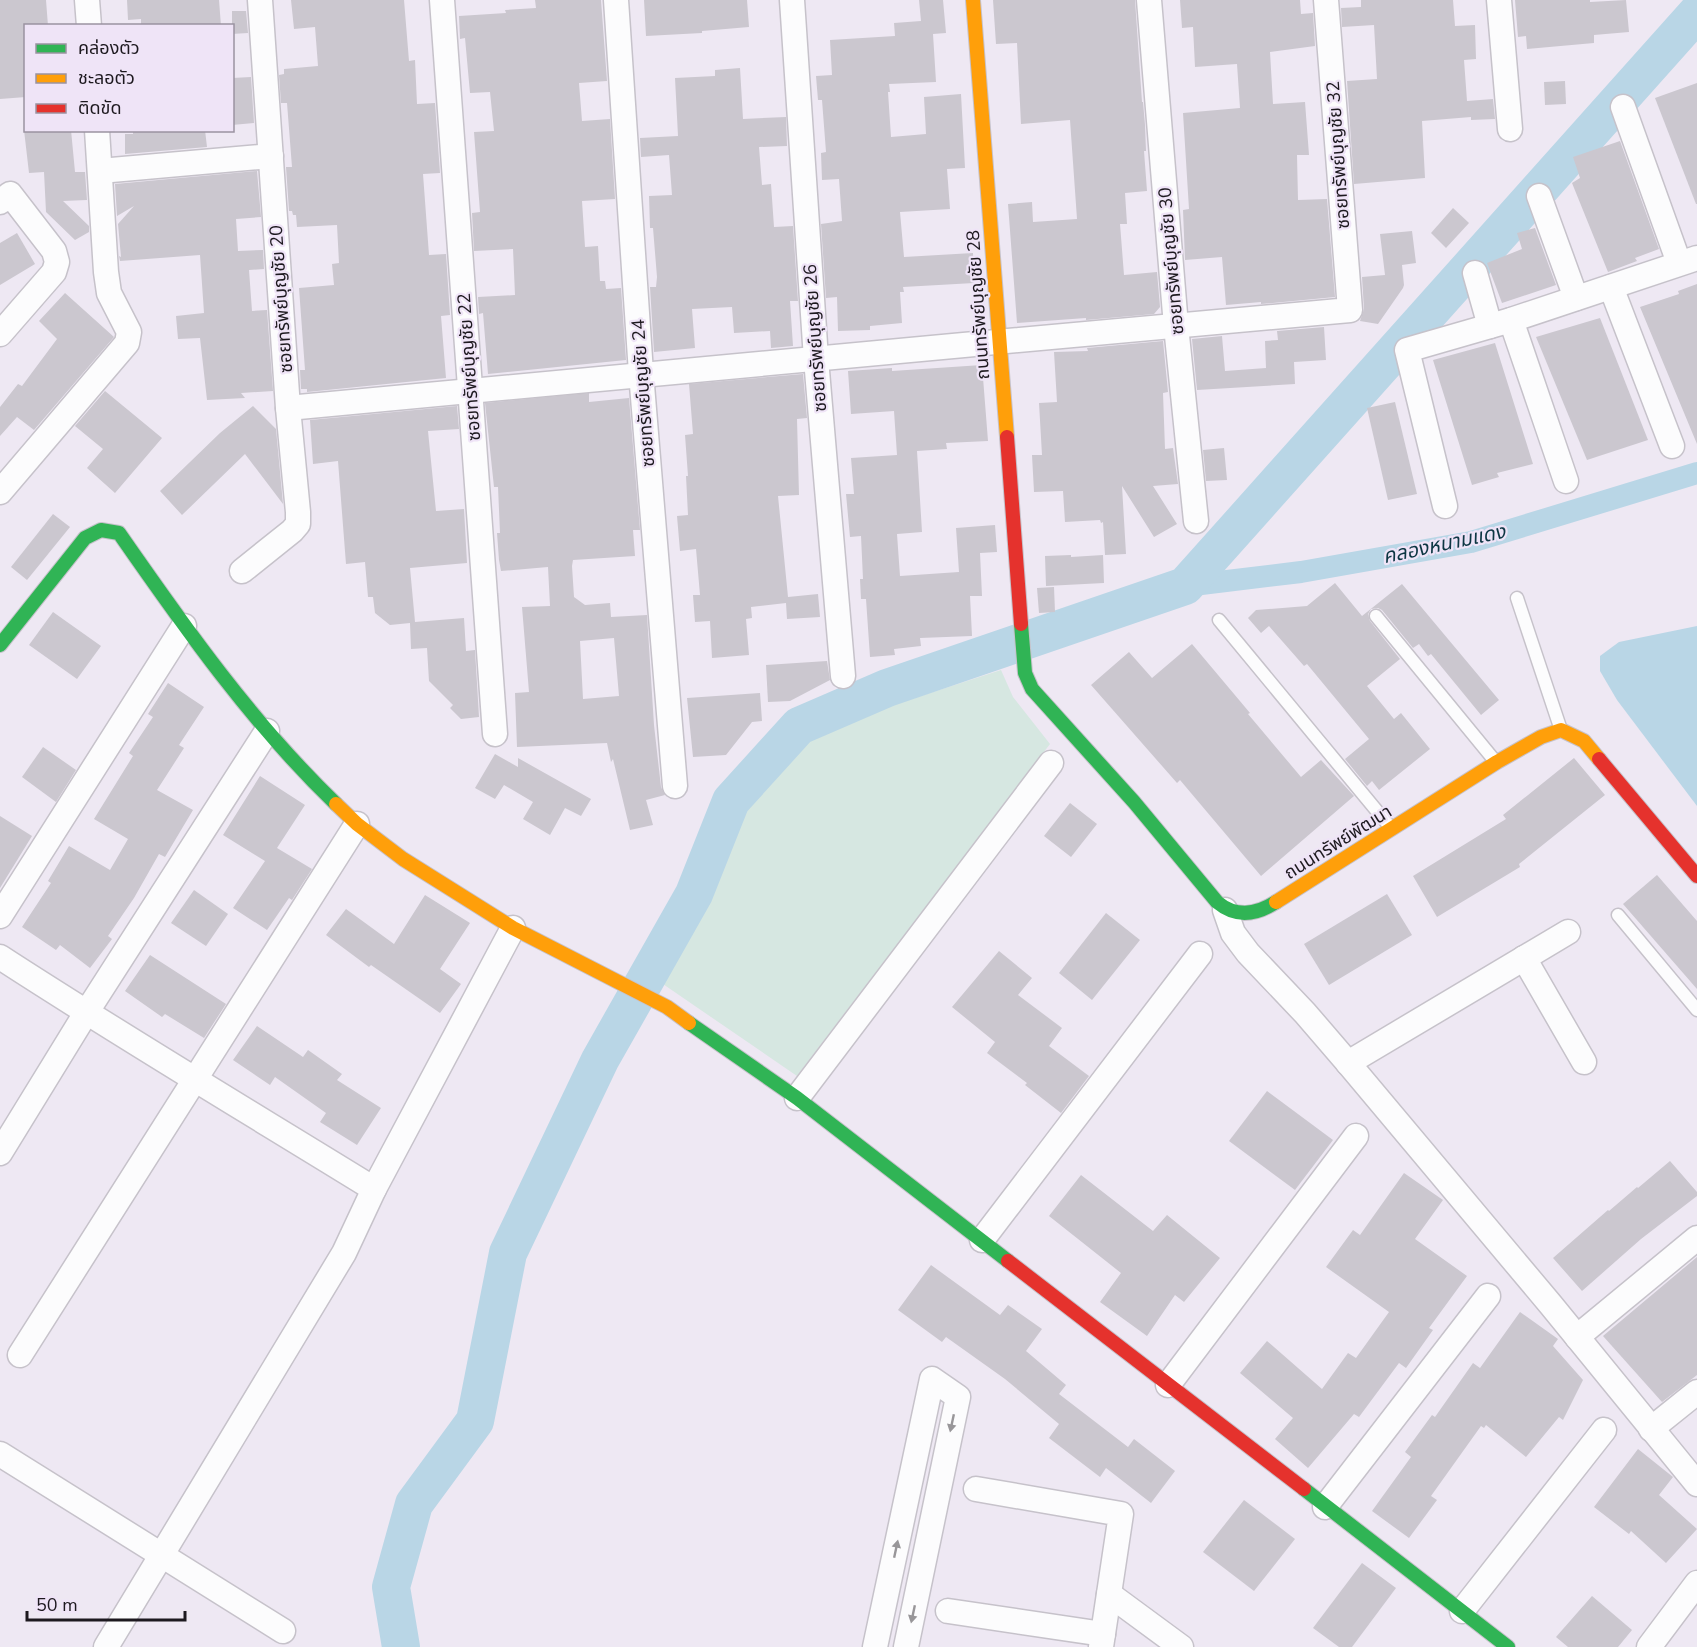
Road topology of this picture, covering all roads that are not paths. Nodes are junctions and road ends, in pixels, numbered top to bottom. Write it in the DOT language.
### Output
graph roads {
  1 [pos="87,0"];
  2 [pos="260,0"];
  3 [pos="442,0"];
  4 [pos="616,0"];
  5 [pos="792,0"];
  6 [pos="973,0"];
  7 [pos="1149,0"];
  8 [pos="1326,0"];
  9 [pos="1499,0"];
  10 [pos="89,24"];
  11 [pos="1623,106"];
  12 [pos="1510,129"];
  13 [pos="97,132"];
  14 [pos="271,156"];
  15 [pos="100,171"];
  16 [pos="1539,196"];
  17 [pos="0,202"];
  18 [pos="1688,261"];
  19 [pos="1475,273"];
  20 [pos="1611,287"];
  21 [pos="1576,298"];
  22 [pos="1501,323"];
  23 [pos="1176,326"];
  24 [pos="0,334"];
  25 [pos="999,343"];
  26 [pos="816,359"];
  27 [pos="641,373"];
  28 [pos="471,389"];
  29 [pos="288,408"];
  30 [pos="1672,446"];
  31 [pos="1566,481"];
  32 [pos="0,492"];
  33 [pos="1445,506"];
  34 [pos="1196,521"];
  35 [pos="242,571"];
  36 [pos="1517,598"];
  37 [pos="1376,616"];
  38 [pos="1219,620"];
  39 [pos="184,626"];
  40 [pos="0,645"];
  41 [pos="843,676"];
  42 [pos="1561,730"];
  43 [pos="267,731"];
  44 [pos="495,734"];
  45 [pos="1497,762"];
  46 [pos="1051,763"];
  47 [pos="675,786"];
  48 [pos="357,824"];
  49 [pos="1392,830"];
  50 [pos="1697,876"];
  51 [pos="1225,910"];
  52 [pos="1618,915"];
  53 [pos="0,916"];
  54 [pos="513,928"];
  55 [pos="1568,932"];
  56 [pos="1200,954"];
  57 [pos="0,957"];
  58 [pos="1524,958"];
  59 [pos="1697,1010"];
  60 [pos="86,1013"];
  61 [pos="1584,1062"];
  62 [pos="1348,1063"];
  63 [pos="196,1078"];
  64 [pos="797,1098"];
  65 [pos="1356,1136"];
  66 [pos="0,1152"];
  67 [pos="374,1189"];
  68 [pos="1697,1238"];
  69 [pos="982,1240"];
  70 [pos="1488,1296"];
  71 [pos="1577,1337"];
  72 [pos="20,1355"];
  73 [pos="1168,1384"];
  74 [pos="1697,1392"];
  75 [pos="1651,1429"];
  76 [pos="1604,1430"];
  77 [pos="0,1454"];
  78 [pos="1697,1484"];
  79 [pos="976,1489"];
  80 [pos="1325,1507"];
  81 [pos="162,1555"];
  82 [pos="1697,1583"];
  83 [pos="1109,1594"];
  84 [pos="948,1611"];
  85 [pos="1462,1611"];
  86 [pos="283,1631"];
  87 [pos="1102,1640"];
  88 [pos="106,1647"];
  89 [pos="875,1647"];
  90 [pos="906,1647"];
  91 [pos="1181,1647"];
  92 [pos="1508,1647"];
  93 [pos="1649,1647"];
  1 -- 10 [label="street"];
  2 -- 14 [label="street, ซอยทรัพย์บุญชัย 20"];
  3 -- 28 [label="street, ซอยทรัพย์บุญชัย 22"];
  4 -- 27 [label="street, ซอยทรัพย์บุญชัย 24"];
  5 -- 26 [label="street, ซอยทรัพย์บุญชัย 26"];
  6 -- 25 [label="street, ถนนทรัพย์บุญชัย 28"];
  7 -- 23 [label="street, ซอยทรัพย์บุญชัย 30"];
  8 -- 23 [label="street, ซอยทรัพย์บุญชัย 32"];
  9 -- 12 [label="street"];
  11 -- 18 [label="street"];
  13 -- 15 [label="street"];
  14 -- 15 [label="street"];
  14 -- 29 [label="street, ซอยทรัพย์บุญชัย 20"];
  15 -- 32 [label="street"];
  16 -- 21 [label="street"];
  17 -- 24 [label="street"];
  18 -- 20 [label="street"];
  19 -- 22 [label="street"];
  20 -- 21 [label="street"];
  20 -- 30 [label="street"];
  21 -- 22 [label="street"];
  22 -- 31 [label="street"];
  22 -- 33 [label="street"];
  23 -- 25 [label="street"];
  23 -- 34 [label="street, ซอยทรัพย์บุญชัย 30"];
  25 -- 26 [label="street"];
  25 -- 51 [label="street, ถนนทรัพย์บุญชัย 28"];
  26 -- 27 [label="street"];
  26 -- 41 [label="street, ซอยทรัพย์บุญชัย 26"];
  27 -- 28 [label="street"];
  27 -- 47 [label="street, ซอยทรัพย์บุญชัย 24"];
  28 -- 29 [label="street"];
  28 -- 44 [label="street, ซอยทรัพย์บุญชัย 22"];
  29 -- 35 [label="street, ซอยทรัพย์บุญชัย 20"];
  36 -- 42 [label="lane"];
  37 -- 45 [label="lane"];
  38 -- 49 [label="lane"];
  39 -- 40 [label="street"];
  39 -- 43 [label="street"];
  39 -- 53 [label="street"];
  42 -- 45 [label="street, ถนนทรัพย์พัฒนา"];
  42 -- 50 [label="street"];
  43 -- 48 [label="street"];
  43 -- 60 [label="street"];
  45 -- 49 [label="street, ถนนทรัพย์พัฒนา"];
  46 -- 64 [label="street"];
  48 -- 54 [label="street"];
  48 -- 63 [label="street"];
  49 -- 51 [label="street, ถนนทรัพย์พัฒนา"];
  51 -- 62 [label="street"];
  52 -- 59 [label="lane"];
  54 -- 64 [label="street"];
  54 -- 67 [label="street"];
  55 -- 58 [label="street"];
  56 -- 69 [label="street"];
  57 -- 60 [label="street"];
  58 -- 61 [label="street"];
  58 -- 62 [label="street"];
  60 -- 63 [label="street"];
  60 -- 66 [label="street"];
  62 -- 71 [label="street"];
  63 -- 67 [label="street"];
  63 -- 72 [label="street"];
  64 -- 69 [label="street"];
  65 -- 73 [label="street"];
  67 -- 81 [label="street"];
  68 -- 71 [label="street"];
  69 -- 73 [label="street"];
  70 -- 80 [label="street"];
  71 -- 75 [label="street"];
  73 -- 80 [label="street"];
  74 -- 75 [label="street"];
  75 -- 78 [label="street"];
  76 -- 85 [label="street"];
  77 -- 81 [label="street"];
  79 -- 83 [label="street"];
  80 -- 85 [label="street"];
  81 -- 86 [label="street"];
  81 -- 88 [label="street"];
  82 -- 93 [label="street"];
  83 -- 87 [label="street"];
  83 -- 91 [label="street"];
  84 -- 87 [label="street"];
  85 -- 92 [label="street"];
  89 -- 90 [label="street, one-way"];
}
